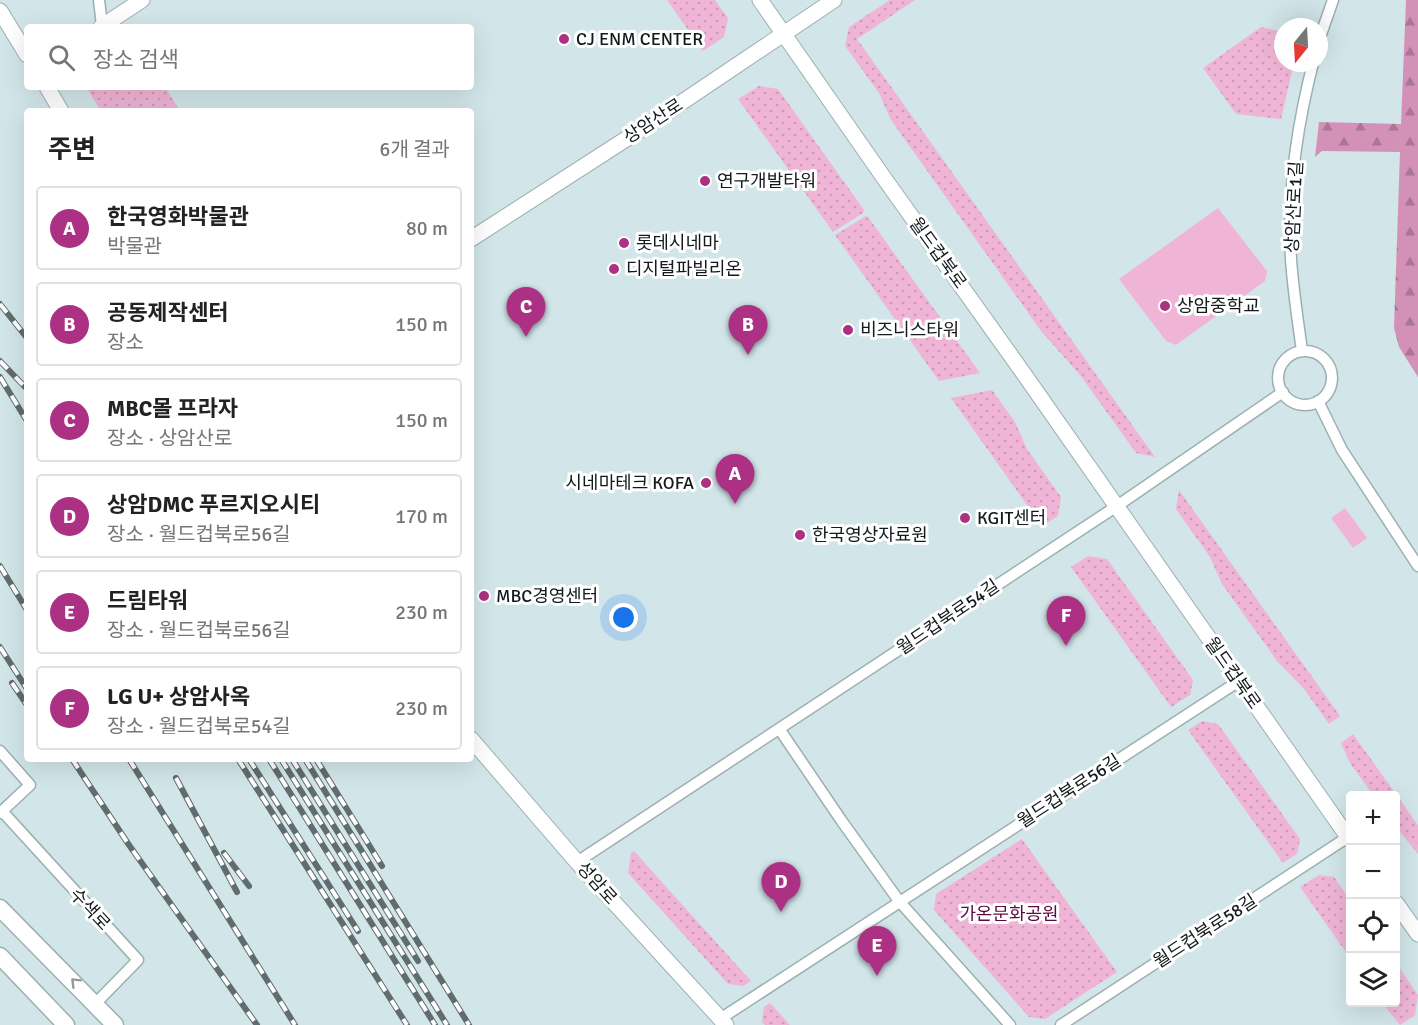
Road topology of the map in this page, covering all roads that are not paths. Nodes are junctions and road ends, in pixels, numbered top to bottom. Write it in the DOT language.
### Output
graph roads {
  1 [pos="99,0"];
  2 [pos="142,0"];
  3 [pos="760,0"];
  4 [pos="834,0"];
  5 [pos="1333,0"];
  6 [pos="0,11"];
  7 [pos="1327,18"];
  8 [pos="102,24"];
  9 [pos="106,24"];
  10 [pos="784,34"];
  11 [pos="24,50"];
  12 [pos="1311,72"];
  13 [pos="49,90"];
  14 [pos="59,108"];
  15 [pos="474,237"];
  16 [pos="1302,351"];
  17 [pos="1282,392"];
  18 [pos="1318,401"];
  19 [pos="1117,506"];
  20 [pos="1418,566"];
  21 [pos="1239,681"];
  22 [pos="780,730"];
  23 [pos="474,742"];
  24 [pos="0,751"];
  25 [pos="1,812"];
  26 [pos="1346,834"];
  27 [pos="1346,840"];
  28 [pos="577,862"];
  29 [pos="899,901"];
  30 [pos="0,908"];
  31 [pos="1400,910"];
  32 [pos="1418,934"];
  33 [pos="0,956"];
  34 [pos="96,1003"];
  35 [pos="723,1022"];
  36 [pos="66,1025"];
  37 [pos="115,1025"];
  38 [pos="1010,1025"];
  39 [pos="1061,1025"];
  1 -- 8 [label="street"];
  2 -- 9 [label="main road"];
  3 -- 10 [label="main road, 월드컵북로"];
  4 -- 10 [label="main road, 상암산로"];
  5 -- 7 [label="street"];
  6 -- 11 [label="main road"];
  10 -- 15 [label="main road, 상암산로"];
  10 -- 19 [label="main road, 월드컵북로"];
  12 -- 16 [label="street, 상암산로1길"];
  13 -- 14 [label="main road"];
  16 -- 17 [label="street"];
  16 -- 18 [label="street"];
  17 -- 18 [label="street"];
  17 -- 19 [label="street"];
  18 -- 20 [label="street"];
  19 -- 21 [label="main road, 월드컵북로"];
  19 -- 22 [label="street, 월드컵북로54길"];
  21 -- 26 [label="main road, 월드컵북로"];
  21 -- 29 [label="street, 월드컵북로56길"];
  22 -- 28 [label="street, 월드컵북로54길"];
  22 -- 29 [label="street"];
  23 -- 28 [label="main road, 성암로"];
  24 -- 25 [label="street, 수색로"];
  25 -- 34 [label="street, 수색로"];
  27 -- 39 [label="street, 월드컵북로58길"];
  28 -- 35 [label="main road, 성암로"];
  29 -- 35 [label="street, 월드컵북로56길"];
  29 -- 38 [label="street"];
  34 -- 30 [label="main road, one-way"];
  31 -- 32 [label="main road"];
  33 -- 36 [label="main road"];
  34 -- 37 [label="main road"];
}
